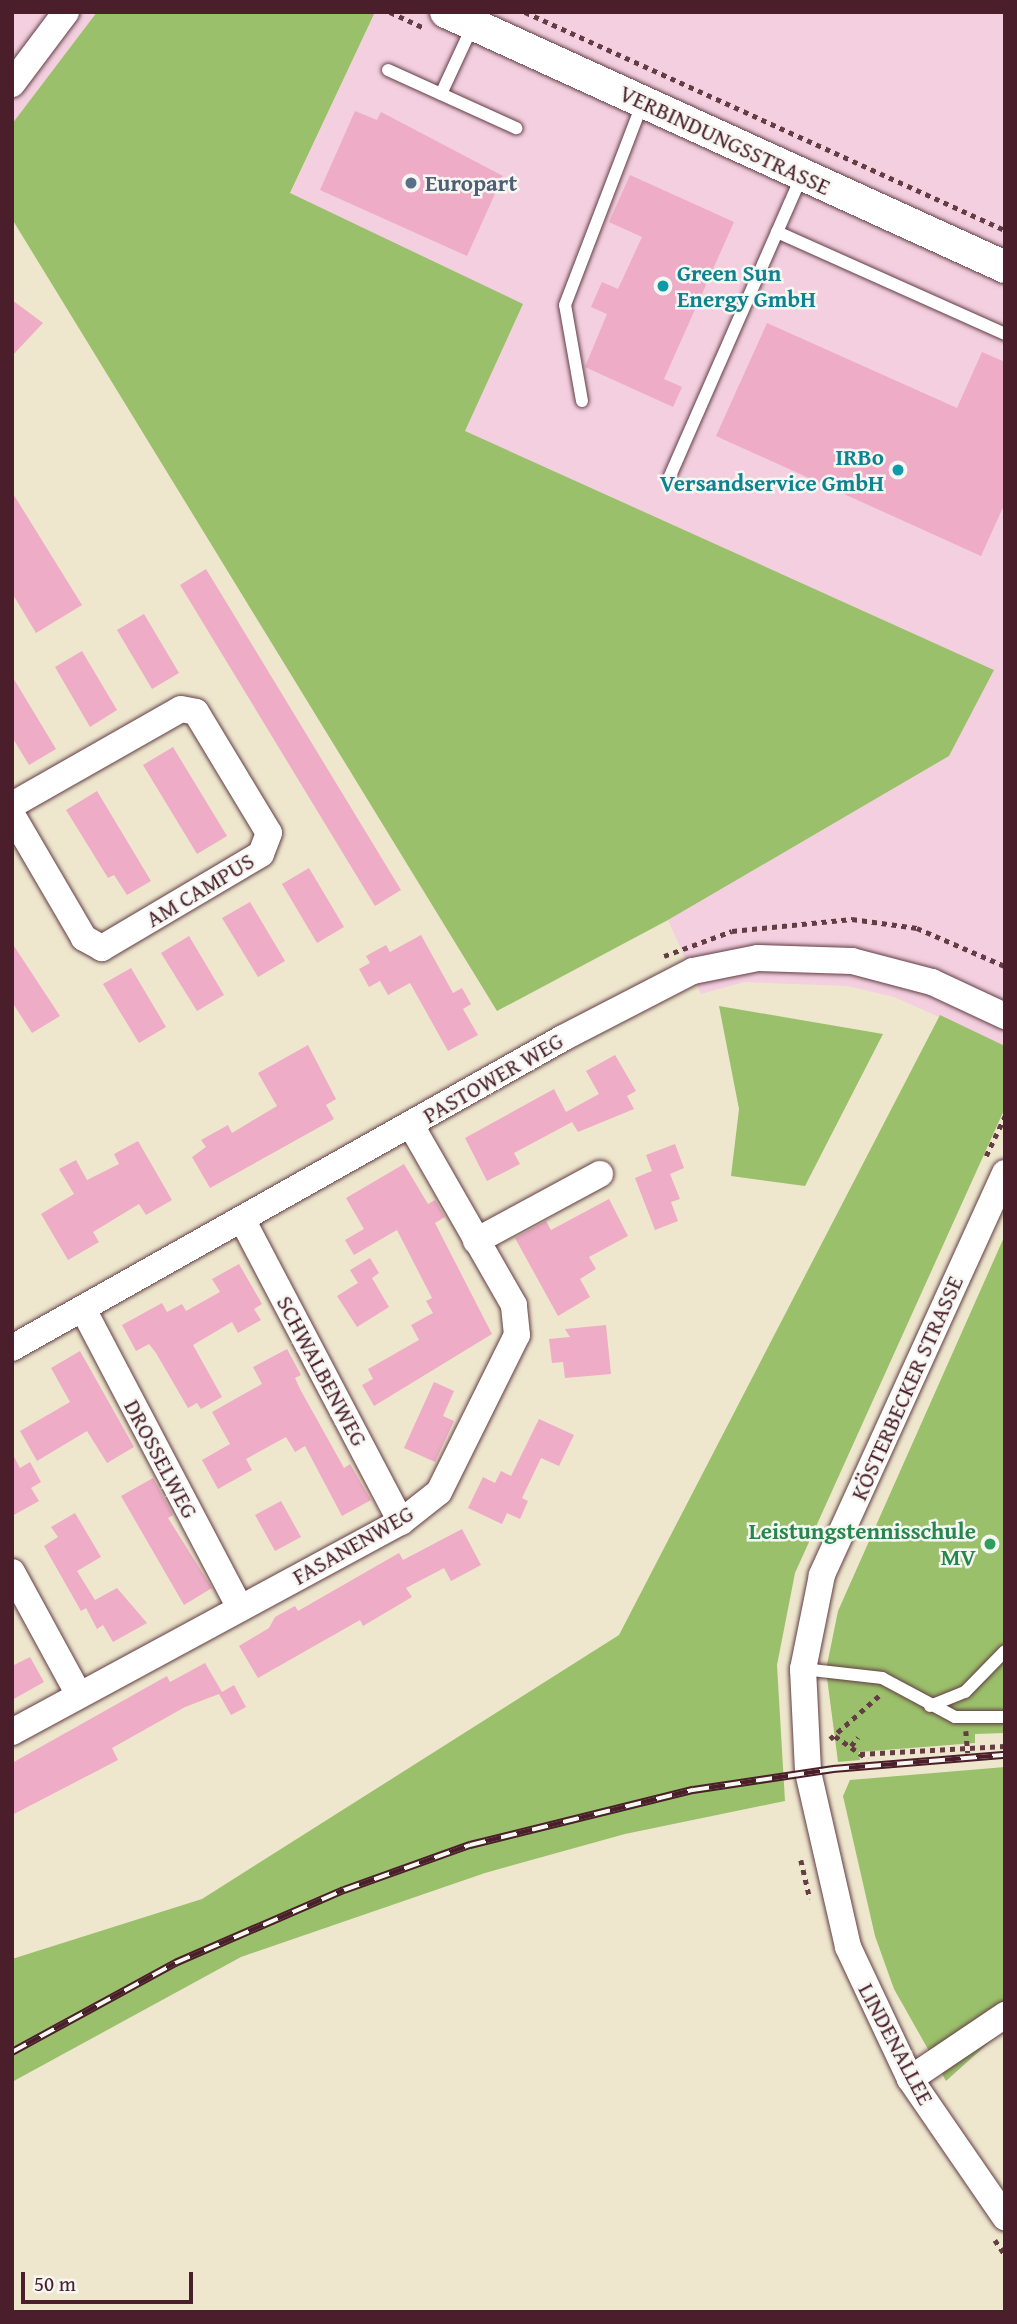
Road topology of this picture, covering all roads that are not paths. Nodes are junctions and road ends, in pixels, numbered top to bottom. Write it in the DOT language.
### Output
graph roads {
  1 [pos="66,12"];
  2 [pos="460,19"];
  3 [pos="388,69"];
  4 [pos="12,84"];
  5 [pos="441,94"];
  6 [pos="643,102"];
  7 [pos="516,128"];
  8 [pos="802,175"];
  9 [pos="777,232"];
  10 [pos="1005,267"];
  11 [pos="1005,334"];
  12 [pos="582,401"];
  13 [pos="670,476"];
  14 [pos="12,805"];
  15 [pos="12,815"];
  16 [pos="1005,1016"];
  17 [pos="411,1125"];
  18 [pos="1005,1172"];
  19 [pos="600,1174"];
  20 [pos="243,1222"];
  21 [pos="476,1241"];
  22 [pos="83,1309"];
  23 [pos="12,1348"];
  24 [pos="401,1522"];
  25 [pos="12,1572"];
  26 [pos="240,1608"];
  27 [pos="1005,1651"];
  28 [pos="803,1670"];
  29 [pos="79,1695"];
  30 [pos="930,1706"];
  31 [pos="1005,1717"];
  32 [pos="12,1732"];
  33 [pos="808,1772"];
  34 [pos="1005,2015"];
  35 [pos="910,2078"];
  36 [pos="1005,2217"];
  1 -- 4 [label="street"];
  2 -- 5 [label="lane"];
  2 -- 6 [label="street, VERBINDUNGSSTRASSE"];
  3 -- 5 [label="lane"];
  5 -- 7 [label="lane"];
  6 -- 8 [label="street, VERBINDUNGSSTRASSE"];
  6 -- 12 [label="lane"];
  8 -- 9 [label="lane"];
  8 -- 10 [label="street, VERBINDUNGSSTRASSE"];
  9 -- 11 [label="lane"];
  9 -- 13 [label="lane"];
  14 -- 15 [label="street, AM CAMPUS"];
  16 -- 17 [label="street, PASTOWER WEG"];
  17 -- 20 [label="street, PASTOWER WEG"];
  17 -- 21 [label="street, FASANENWEG"];
  18 -- 28 [label="street, KÖSTERBECKER STRASSE"];
  19 -- 21 [label="street"];
  20 -- 22 [label="street, PASTOWER WEG"];
  20 -- 24 [label="street, SCHWALBENWEG"];
  21 -- 24 [label="street, FASANENWEG"];
  22 -- 23 [label="street, PASTOWER WEG"];
  22 -- 26 [label="street, DROSSELWEG"];
  24 -- 26 [label="street, FASANENWEG"];
  25 -- 29 [label="street"];
  26 -- 29 [label="street, FASANENWEG"];
  27 -- 30 [label="lane"];
  28 -- 30 [label="lane"];
  28 -- 33 [label="street, KÖSTERBECKER STRASSE"];
  29 -- 32 [label="street, FASANENWEG"];
  30 -- 31 [label="lane"];
  33 -- 35 [label="street, LINDENALLEE"];
  34 -- 35 [label="street"];
  35 -- 36 [label="street, LINDENALLEE"];
}
